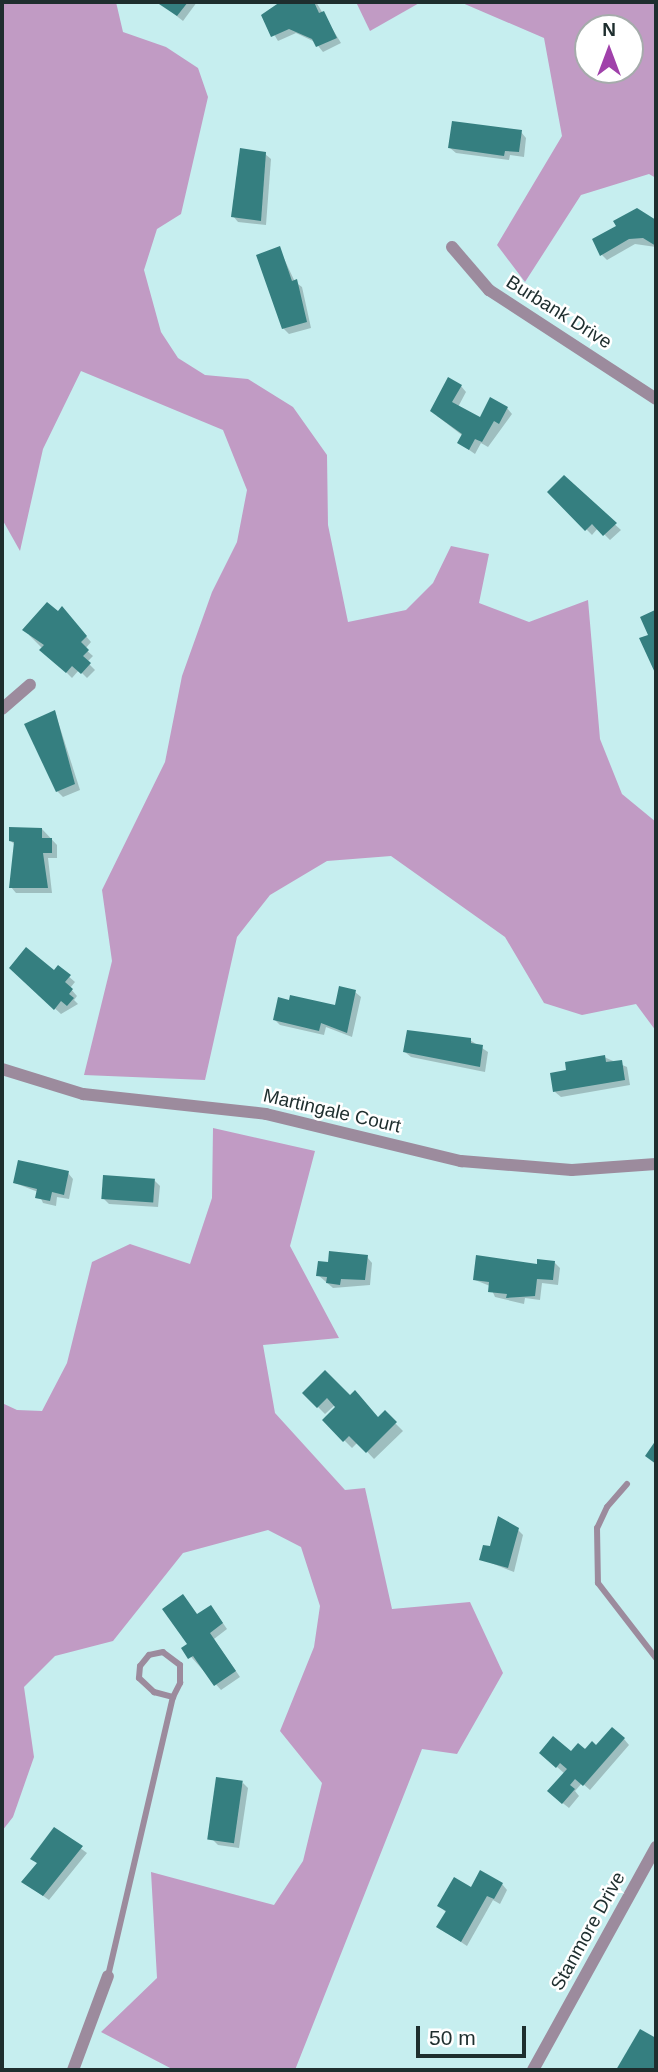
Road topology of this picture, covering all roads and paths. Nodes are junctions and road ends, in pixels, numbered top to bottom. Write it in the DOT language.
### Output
graph roads {
  1 [pos="452,247"];
  2 [pos="656,399"];
  3 [pos="30,685"];
  4 [pos="2,709"];
  5 [pos="2,1069"];
  6 [pos="656,1164"];
  7 [pos="627,1484"];
  8 [pos="656,1658"];
  9 [pos="173,1697"];
  10 [pos="656,1847"];
  11 [pos="108,1976"];
  12 [pos="73,2070"];
  13 [pos="533,2070"];
  1 -- 2 [label="street, Burbank Drive"];
  3 -- 4 [label="street"];
  5 -- 6 [label="street, Martingale Court"];
  7 -- 8 [label="lane"];
  9 -- 9 [label="lane"];
  9 -- 11 [label="lane"];
  10 -- 13 [label="street, Stanmore Drive"];
  11 -- 12 [label="street"];
}
